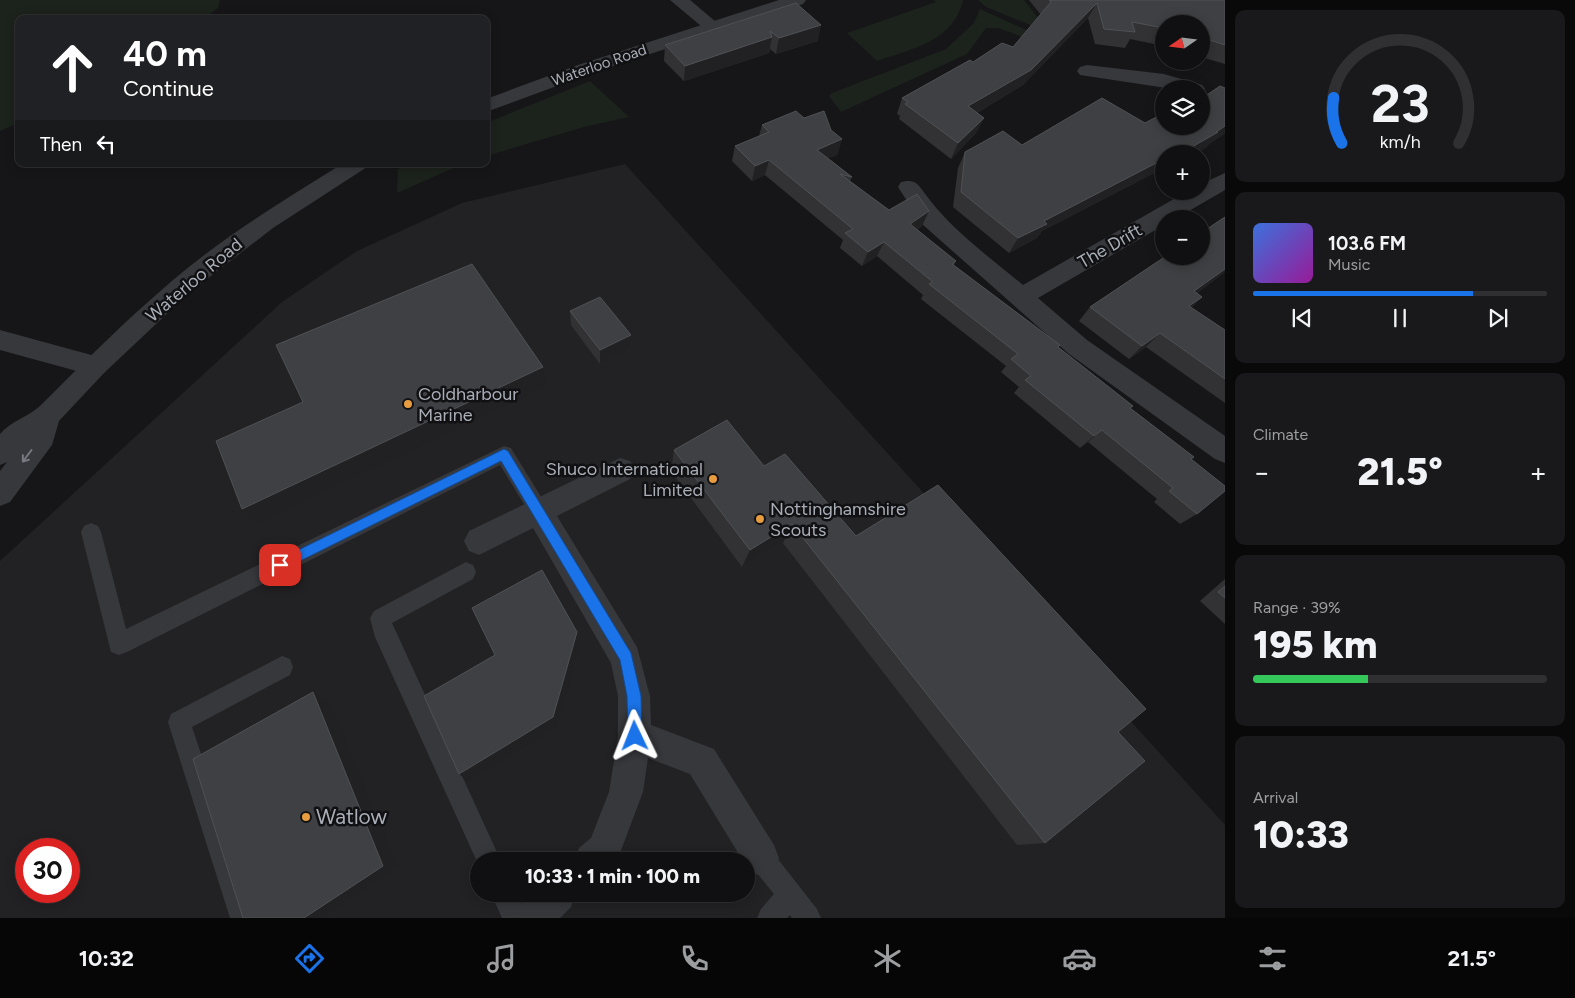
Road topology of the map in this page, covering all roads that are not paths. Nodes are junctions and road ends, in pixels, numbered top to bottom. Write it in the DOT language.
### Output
graph roads {
  1 [pos="679,0"];
  2 [pos="797,0"];
  3 [pos="713,27"];
  4 [pos="1087,70"];
  5 [pos="1164,80"];
  6 [pos="490,105"];
  7 [pos="352,167"];
  8 [pos="1225,180"];
  9 [pos="909,187"];
  10 [pos="1021,297"];
  11 [pos="0,340"];
  12 [pos="94,366"];
  13 [pos="47,416"];
  14 [pos="1225,451"];
  15 [pos="0,452"];
  16 [pos="620,470"];
  17 [pos="0,493"];
  18 [pos="539,511"];
  19 [pos="91,532"];
  20 [pos="479,541"];
  21 [pos="466,572"];
  22 [pos="282,667"];
  23 [pos="635,736"];
  24 [pos="485,852"];
  25 [pos="602,852"];
  26 [pos="761,858"];
  27 [pos="790,896"];
  28 [pos="508,902"];
  29 [pos="550,902"];
  30 [pos="243,918"];
  31 [pos="515,918"];
  32 [pos="533,918"];
  33 [pos="770,918"];
  34 [pos="808,918"];
  1 -- 3 [label="street"];
  2 -- 3 [label="street, Waterloo Road"];
  3 -- 6 [label="street, Waterloo Road"];
  4 -- 5 [label="street"];
  7 -- 12 [label="street, Waterloo Road"];
  8 -- 10 [label="street, The Drift"];
  9 -- 10 [label="street"];
  10 -- 14 [label="street"];
  11 -- 12 [label="street"];
  12 -- 13 [label="street, Waterloo Road"];
  13 -- 15 [label="street, Waterloo Road"];
  13 -- 17 [label="street, Waterloo Road, one-way"];
  16 -- 18 [label="street"];
  18 -- 19 [label="lane"];
  18 -- 20 [label="street"];
  18 -- 23 [label="street"];
  21 -- 24 [label="lane"];
  22 -- 30 [label="lane"];
  23 -- 25 [label="street"];
  23 -- 26 [label="street"];
  26 -- 27 [label="lane"];
  27 -- 33 [label="lane"];
  27 -- 34 [label="lane"];
  28 -- 31 [label="lane"];
  29 -- 32 [label="street"];
}
